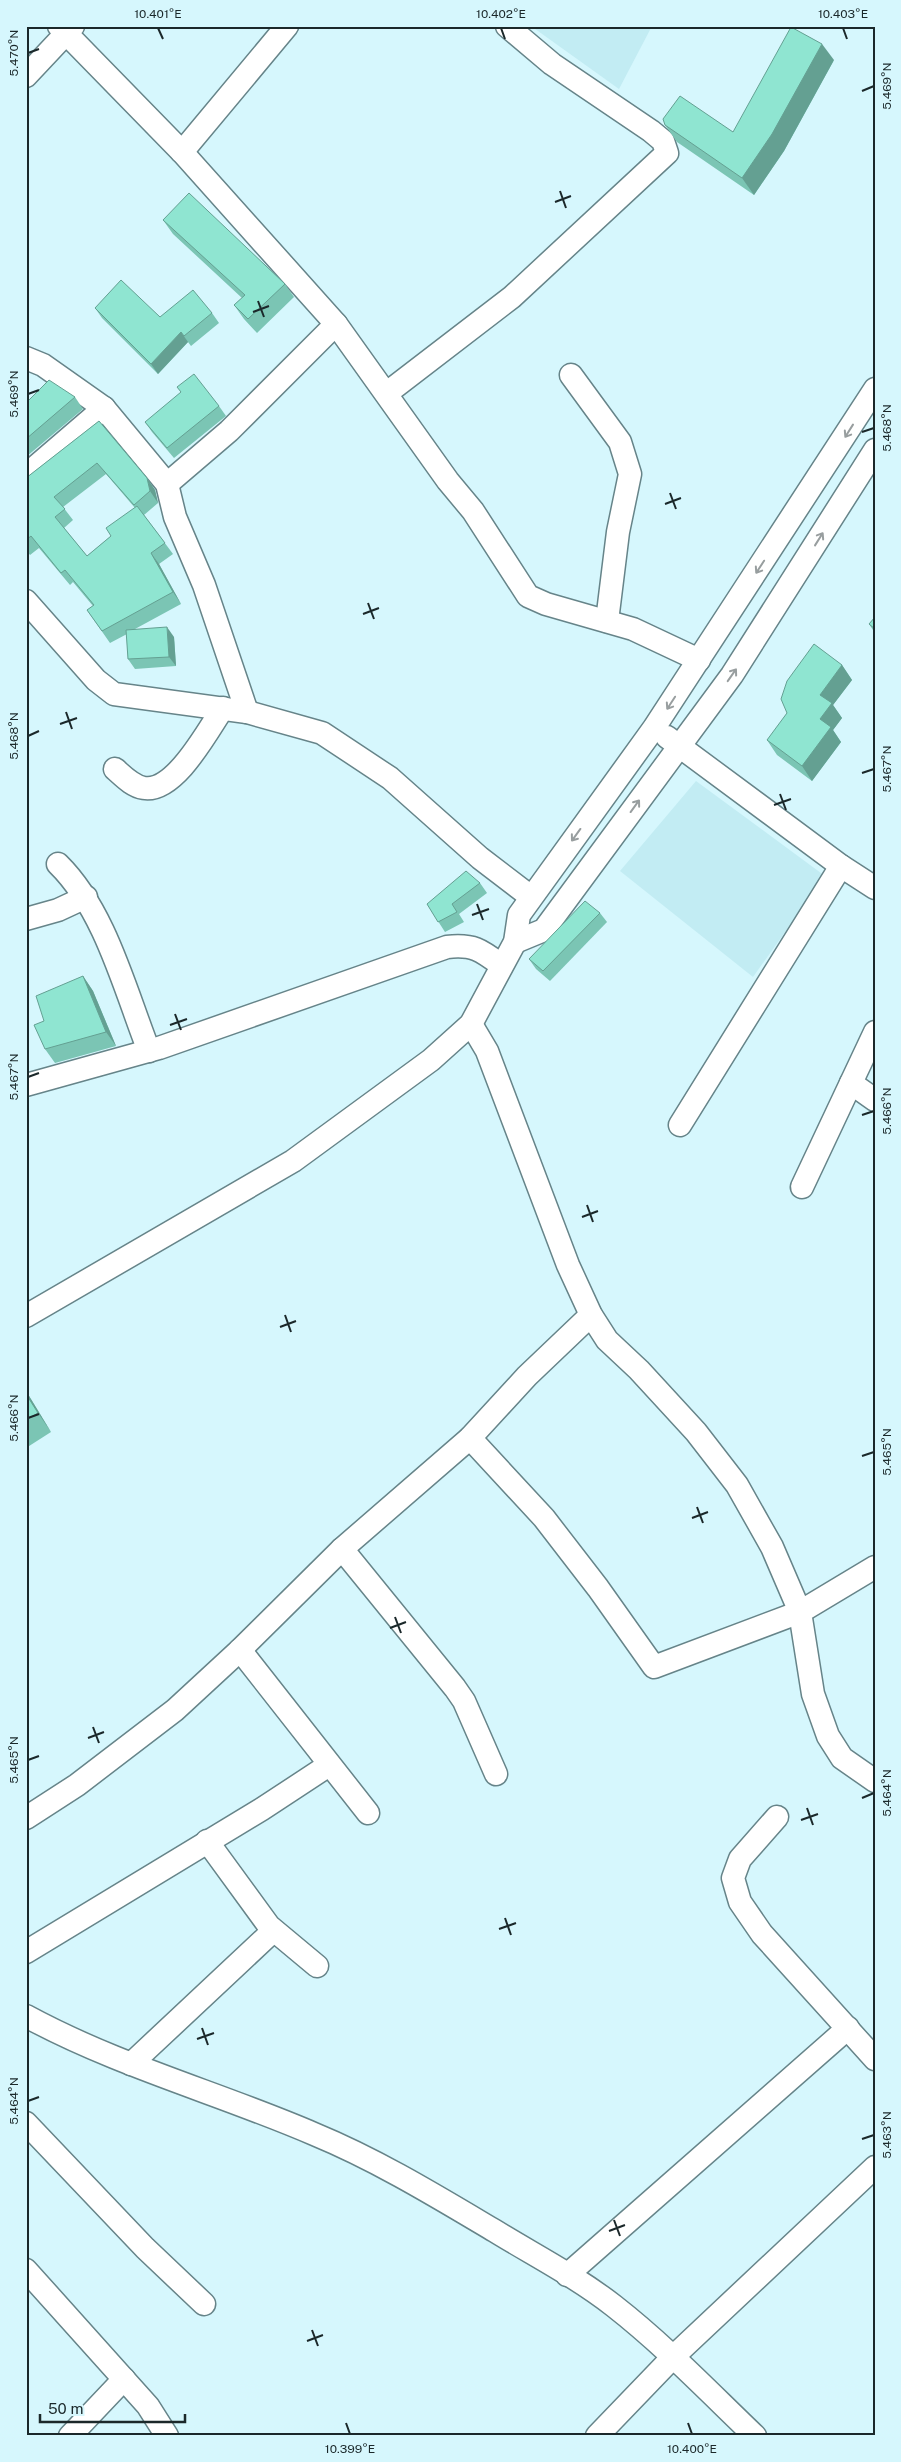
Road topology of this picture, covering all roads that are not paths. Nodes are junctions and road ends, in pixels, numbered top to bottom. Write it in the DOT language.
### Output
graph roads {
  1 [pos="287,26"];
  2 [pos="507,26"];
  3 [pos="66,29"];
  4 [pos="26,76"];
  5 [pos="182,152"];
  6 [pos="336,324"];
  7 [pos="26,358"];
  8 [pos="571,375"];
  9 [pos="875,389"];
  10 [pos="387,393"];
  11 [pos="104,408"];
  12 [pos="875,450"];
  13 [pos="26,475"];
  14 [pos="167,484"];
  15 [pos="26,601"];
  16 [pos="606,621"];
  17 [pos="699,660"];
  18 [pos="223,708"];
  19 [pos="247,712"];
  20 [pos="654,728"];
  21 [pos="679,745"];
  22 [pos="115,769"];
  23 [pos="58,864"];
  24 [pos="841,866"];
  25 [pos="875,888"];
  26 [pos="531,896"];
  27 [pos="86,897"];
  28 [pos="26,919"];
  29 [pos="515,942"];
  30 [pos="501,965"];
  31 [pos="472,1024"];
  32 [pos="875,1032"];
  33 [pos="149,1051"];
  34 [pos="852,1083"];
  35 [pos="26,1085"];
  36 [pos="875,1100"];
  37 [pos="680,1125"];
  38 [pos="802,1186"];
  39 [pos="591,1315"];
  40 [pos="26,1316"];
  41 [pos="470,1438"];
  42 [pos="342,1548"];
  43 [pos="875,1567"];
  44 [pos="800,1612"];
  45 [pos="240,1650"];
  46 [pos="329,1765"];
  47 [pos="496,1774"];
  48 [pos="875,1780"];
  49 [pos="368,1813"];
  50 [pos="777,1817"];
  51 [pos="26,1818"];
  52 [pos="207,1841"];
  53 [pos="273,1931"];
  54 [pos="26,1952"];
  55 [pos="317,1966"];
  56 [pos="26,2016"];
  57 [pos="848,2028"];
  58 [pos="875,2059"];
  59 [pos="131,2064"];
  60 [pos="26,2123"];
  61 [pos="875,2167"];
  62 [pos="26,2270"];
  63 [pos="567,2274"];
  64 [pos="204,2304"];
  65 [pos="673,2357"];
  66 [pos="124,2379"];
  67 [pos="70,2436"];
  68 [pos="167,2436"];
  69 [pos="597,2436"];
  70 [pos="755,2436"];
  1 -- 5 [label="street"];
  2 -- 10 [label="street"];
  3 -- 4 [label="street"];
  3 -- 5 [label="street"];
  5 -- 6 [label="street"];
  6 -- 10 [label="street"];
  6 -- 14 [label="street"];
  7 -- 11 [label="street"];
  8 -- 16 [label="street"];
  9 -- 17 [label="street, one-way"];
  10 -- 16 [label="street"];
  11 -- 13 [label="street"];
  11 -- 14 [label="street"];
  21 -- 12 [label="street, one-way"];
  14 -- 19 [label="street"];
  15 -- 18 [label="street"];
  16 -- 17 [label="street"];
  17 -- 20 [label="street, one-way"];
  18 -- 19 [label="street"];
  18 -- 22 [label="street"];
  19 -- 26 [label="street"];
  20 -- 21 [label="street"];
  20 -- 26 [label="street, one-way"];
  21 -- 24 [label="street"];
  29 -- 21 [label="street, one-way"];
  23 -- 27 [label="street"];
  24 -- 25 [label="street"];
  24 -- 37 [label="street"];
  26 -- 29 [label="street"];
  27 -- 28 [label="street"];
  27 -- 33 [label="street"];
  29 -- 30 [label="street"];
  30 -- 31 [label="street"];
  30 -- 33 [label="street"];
  31 -- 39 [label="street"];
  31 -- 40 [label="street"];
  32 -- 34 [label="street"];
  33 -- 35 [label="street"];
  34 -- 36 [label="street"];
  34 -- 38 [label="street"];
  39 -- 41 [label="street"];
  39 -- 44 [label="street"];
  41 -- 42 [label="street"];
  41 -- 44 [label="street"];
  42 -- 45 [label="street"];
  42 -- 47 [label="street"];
  43 -- 44 [label="street"];
  44 -- 48 [label="street"];
  45 -- 46 [label="street"];
  45 -- 51 [label="street"];
  46 -- 49 [label="street"];
  46 -- 52 [label="street"];
  50 -- 57 [label="street"];
  52 -- 53 [label="street"];
  52 -- 54 [label="street"];
  53 -- 55 [label="street"];
  53 -- 59 [label="street"];
  56 -- 59 [label="street"];
  57 -- 58 [label="street"];
  57 -- 63 [label="street"];
  59 -- 63 [label="street"];
  60 -- 64 [label="street"];
  61 -- 65 [label="street"];
  62 -- 66 [label="street"];
  63 -- 65 [label="street"];
  65 -- 69 [label="street"];
  65 -- 70 [label="street"];
  66 -- 67 [label="street"];
  66 -- 68 [label="street"];
}
